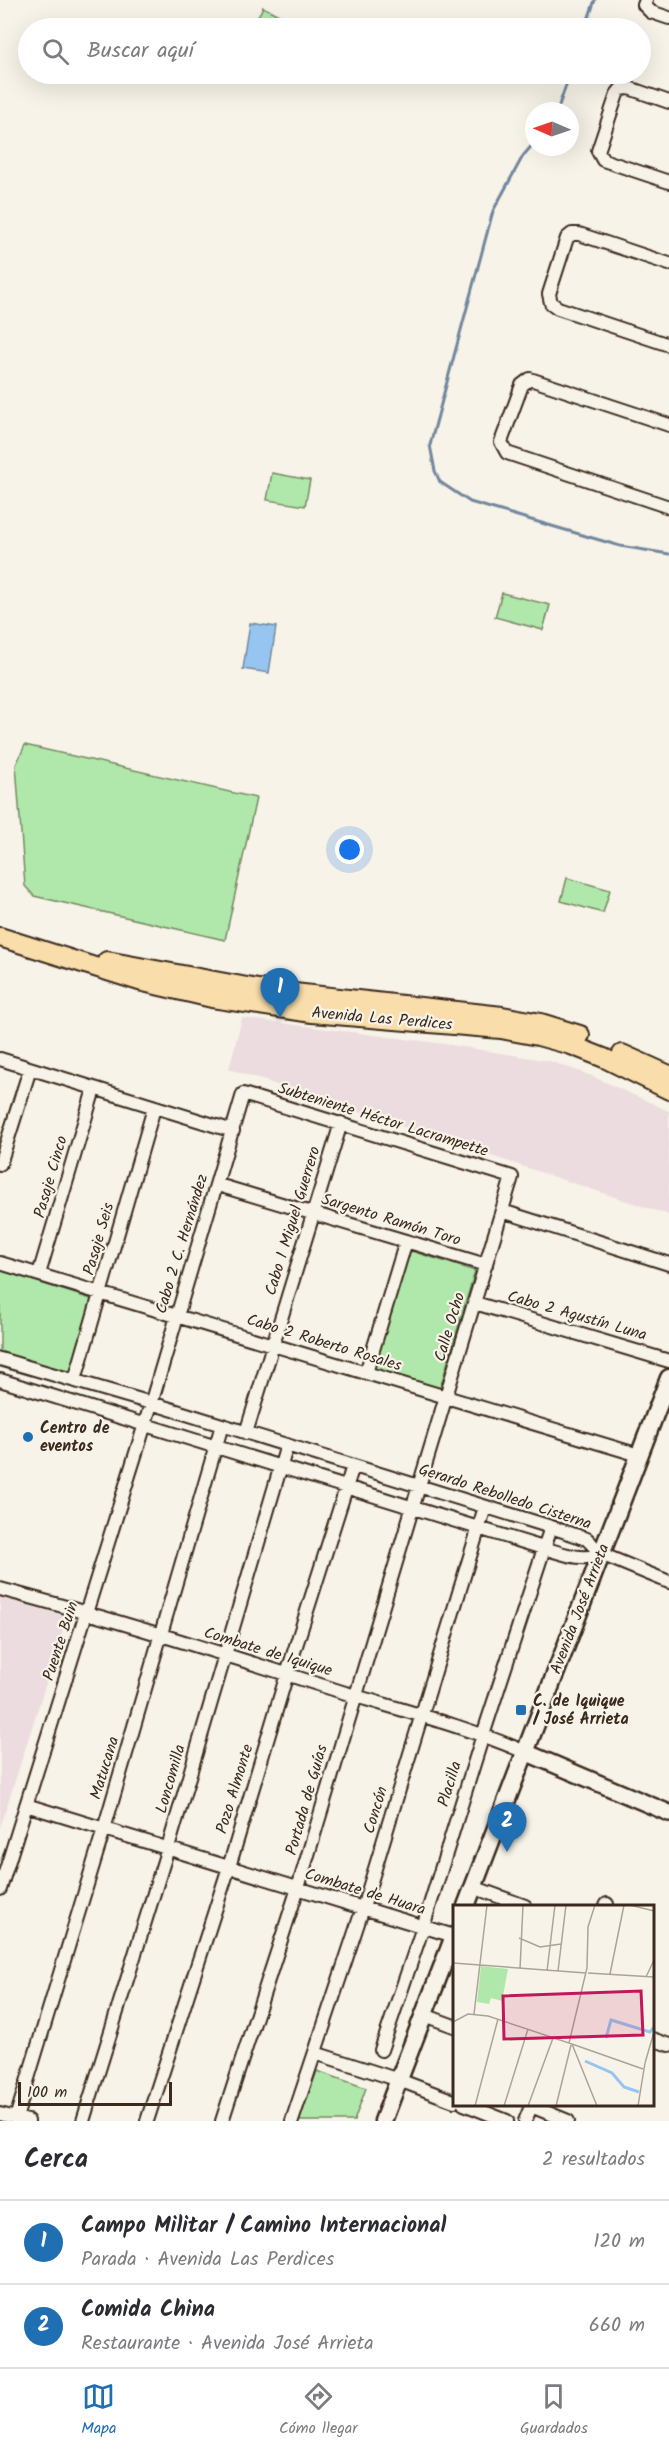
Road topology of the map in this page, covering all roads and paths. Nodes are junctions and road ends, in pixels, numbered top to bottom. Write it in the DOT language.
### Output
graph roads {
  1 [pos="646,0"];
  2 [pos="669,18"];
  3 [pos="669,102"];
  4 [pos="669,182"];
  5 [pos="669,264"];
  6 [pos="669,345"];
  7 [pos="669,424"];
  8 [pos="669,507"];
  9 [pos="0,937"];
  10 [pos="55,953"];
  11 [pos="0,1059"];
  12 [pos="30,1069"];
  13 [pos="669,1075"];
  14 [pos="94,1089"];
  15 [pos="669,1090"];
  16 [pos="243,1094"];
  17 [pos="154,1108"];
  18 [pos="340,1123"];
  19 [pos="233,1131"];
  20 [pos="0,1164"];
  21 [pos="512,1177"];
  22 [pos="218,1185"];
  23 [pos="502,1211"];
  24 [pos="313,1213"];
  25 [pos="406,1241"];
  26 [pos="0,1263"];
  27 [pos="669,1264"];
  28 [pos="486,1265"];
  29 [pos="39,1275"];
  30 [pos="100,1293"];
  31 [pos="475,1303"];
  32 [pos="178,1316"];
  33 [pos="273,1345"];
  34 [pos="0,1359"];
  35 [pos="669,1360"];
  36 [pos="366,1373"];
  37 [pos="669,1378"];
  38 [pos="0,1380"];
  39 [pos="75,1380"];
  40 [pos="447,1397"];
  41 [pos="151,1403"];
  42 [pos="145,1424"];
  43 [pos="222,1425"];
  44 [pos="246,1432"];
  45 [pos="287,1445"];
  46 [pos="216,1446"];
  47 [pos="639,1455"];
  48 [pos="353,1466"];
  49 [pos="282,1467"];
  50 [pos="345,1486"];
  51 [pos="420,1487"];
  52 [pos="414,1507"];
  53 [pos="485,1507"];
  54 [pos="551,1527"];
  55 [pos="478,1528"];
  56 [pos="543,1548"];
  57 [pos="601,1554"];
  58 [pos="669,1582"];
  59 [pos="0,1589"];
  60 [pos="87,1612"];
  61 [pos="162,1635"];
  62 [pos="224,1656"];
  63 [pos="287,1674"];
  64 [pos="354,1696"];
  65 [pos="421,1716"];
  66 [pos="483,1735"];
  67 [pos="525,1752"];
  68 [pos="26,1805"];
  69 [pos="669,1813"];
  70 [pos="104,1829"];
  71 [pos="168,1848"];
  72 [pos="229,1867"];
  73 [pos="473,1887"];
  74 [pos="298,1888"];
  75 [pos="0,1889"];
  76 [pos="466,1905"];
  77 [pos="522,1905"];
  78 [pos="363,1908"];
  79 [pos="423,1927"];
  80 [pos="453,1942"];
  81 [pos="424,2015"];
  82 [pos="453,2026"];
  83 [pos="381,2050"];
  84 [pos="315,2053"];
  85 [pos="399,2080"];
  86 [pos="453,2101"];
  87 [pos="469,2106"];
  88 [pos="531,2106"];
  89 [pos="533,2106"];
  90 [pos="0,2114"];
  91 [pos="22,2120"];
  92 [pos="83,2121"];
  93 [pos="147,2121"];
  94 [pos="222,2121"];
  95 [pos="292,2121"];
  96 [pos="383,2121"];
  97 [pos="507,2121"];
  98 [pos="525,2121"];
  99 [pos="568,2121"];
  1 -- 2 [label="street"];
  3 -- 4 [label="street"];
  5 -- 6 [label="street"];
  7 -- 8 [label="street"];
  9 -- 10 [label="main road, Avenida Las Perdices"];
  10 -- 13 [label="main road, Avenida Las Perdices"];
  10 -- 15 [label="main road, Avenida Las Perdices"];
  11 -- 12 [label="street"];
  12 -- 14 [label="street"];
  12 -- 20 [label="street"];
  14 -- 17 [label="street"];
  14 -- 29 [label="street, Pasaje Cinco"];
  16 -- 18 [label="street, Subteniente Héctor Lacrampette"];
  16 -- 19 [label="street, Cabo 2 C. Hernández"];
  17 -- 19 [label="street"];
  17 -- 30 [label="street, Pasaje Seis"];
  18 -- 21 [label="street, Subteniente Héctor Lacrampette"];
  18 -- 24 [label="street, Cabo 1 Miguel Guerrero"];
  19 -- 22 [label="street, Cabo 2 C. Hernández"];
  21 -- 23 [label="street, Calle Ocho"];
  22 -- 24 [label="street, Sargento Ramón Toro"];
  22 -- 32 [label="street, Cabo 2 C. Hernández"];
  23 -- 27 [label="street"];
  23 -- 28 [label="street, Calle Ocho"];
  24 -- 25 [label="street, Sargento Ramón Toro"];
  24 -- 33 [label="street, Cabo 1 Miguel Guerrero"];
  25 -- 28 [label="street, Sargento Ramón Toro"];
  25 -- 36 [label="street"];
  26 -- 29 [label="street, Cabo 2 Roberto Rosales"];
  28 -- 31 [label="street, Calle Ocho"];
  29 -- 30 [label="street, Cabo 2 Roberto Rosales"];
  30 -- 32 [label="street, Cabo 2 Roberto Rosales"];
  30 -- 39 [label="street, Pasaje Seis"];
  31 -- 35 [label="street, Cabo 2 Agustín Luna"];
  31 -- 40 [label="street, Calle Ocho"];
  32 -- 33 [label="street, Cabo 2 Roberto Rosales"];
  32 -- 41 [label="street, Cabo 2 C. Hernández"];
  33 -- 36 [label="street, Cabo 2 Roberto Rosales"];
  33 -- 44 [label="street, Cabo 1 Miguel Guerrero"];
  34 -- 39 [label="street, Gerardo Rebolledo Cisterna"];
  36 -- 40 [label="street, Cabo 2 Roberto Rosales"];
  37 -- 47 [label="main road, Avenida José Arrieta"];
  38 -- 42 [label="street, Gerardo Rebolledo Cisterna"];
  39 -- 41 [label="street, Gerardo Rebolledo Cisterna"];
  40 -- 47 [label="street, Cabo 2 Roberto Rosales"];
  40 -- 51 [label="street, Calle Ocho"];
  41 -- 42 [label="street, Puente Buin"];
  41 -- 43 [label="street, Gerardo Rebolledo Cisterna"];
  42 -- 46 [label="street, Gerardo Rebolledo Cisterna"];
  42 -- 60 [label="street, Puente Buin"];
  43 -- 44 [label="street, Gerardo Rebolledo Cisterna"];
  43 -- 46 [label="street, Matucana"];
  44 -- 45 [label="street, Gerardo Rebolledo Cisterna"];
  45 -- 48 [label="street, Gerardo Rebolledo Cisterna"];
  45 -- 49 [label="street, Loncomilla"];
  46 -- 49 [label="street, Gerardo Rebolledo Cisterna"];
  46 -- 61 [label="street, Matucana"];
  47 -- 57 [label="main road, Avenida José Arrieta"];
  48 -- 50 [label="street, Pozo Almonte"];
  48 -- 51 [label="street, Gerardo Rebolledo Cisterna"];
  49 -- 50 [label="street, Gerardo Rebolledo Cisterna"];
  49 -- 62 [label="street, Loncomilla"];
  50 -- 52 [label="street, Gerardo Rebolledo Cisterna"];
  50 -- 63 [label="street, Pozo Almonte"];
  51 -- 52 [label="street, Portada de Guías"];
  51 -- 53 [label="street, Gerardo Rebolledo Cisterna"];
  52 -- 55 [label="street, Gerardo Rebolledo Cisterna"];
  52 -- 64 [label="street, Portada de Guías"];
  53 -- 54 [label="street, Gerardo Rebolledo Cisterna"];
  53 -- 55 [label="street, Concón"];
  54 -- 56 [label="street, Placilla"];
  54 -- 57 [label="street, Gerardo Rebolledo Cisterna"];
  55 -- 56 [label="street, Gerardo Rebolledo Cisterna"];
  55 -- 65 [label="street, Concón"];
  56 -- 57 [label="street, Gerardo Rebolledo Cisterna"];
  56 -- 66 [label="street, Placilla"];
  57 -- 58 [label="street"];
  57 -- 67 [label="main road, Avenida José Arrieta"];
  59 -- 60 [label="street, Combate de Iquique"];
  60 -- 61 [label="street, Combate de Iquique"];
  60 -- 68 [label="street, Puente Buin"];
  61 -- 62 [label="street, Combate de Iquique"];
  61 -- 70 [label="street, Matucana"];
  62 -- 63 [label="street, Combate de Iquique"];
  62 -- 71 [label="street, Loncomilla"];
  63 -- 64 [label="street, Combate de Iquique"];
  63 -- 72 [label="street, Pozo Almonte"];
  64 -- 65 [label="street, Combate de Iquique"];
  64 -- 74 [label="street, Portada de Guías"];
  65 -- 66 [label="street, Combate de Iquique"];
  65 -- 78 [label="street, Concón"];
  66 -- 67 [label="street, Combate de Iquique"];
  66 -- 79 [label="street, Placilla"];
  67 -- 69 [label="street"];
  67 -- 73 [label="main road, Avenida José Arrieta"];
  68 -- 70 [label="street, Combate de Huara"];
  68 -- 75 [label="street, Puente Buin"];
  70 -- 71 [label="street, Combate de Huara"];
  70 -- 91 [label="street, Matucana"];
  71 -- 72 [label="street, Combate de Huara"];
  71 -- 92 [label="street, Loncomilla"];
  72 -- 74 [label="street, Combate de Huara"];
  72 -- 93 [label="street, Pozo Almonte"];
  73 -- 76 [label="main road, Avenida José Arrieta"];
  73 -- 77 [label="street"];
  74 -- 78 [label="street, Combate de Huara"];
  74 -- 94 [label="street, Portada de Guías"];
  78 -- 79 [label="street, Combate de Huara"];
  78 -- 84 [label="street, Concón"];
  79 -- 80 [label="street, Combate de Huara"];
  79 -- 83 [label="street, Placilla"];
  80 -- 81 [label="main road"];
  81 -- 82 [label="street"];
  81 -- 85 [label="main road"];
  84 -- 85 [label="street"];
  84 -- 95 [label="street, Concón"];
  85 -- 86 [label="street"];
  85 -- 96 [label="main road"];
  87 -- 97 [label="street"];
  88 -- 98 [label="street"];
  89 -- 99 [label="street"];
  90 -- 91 [label="street"];
}
